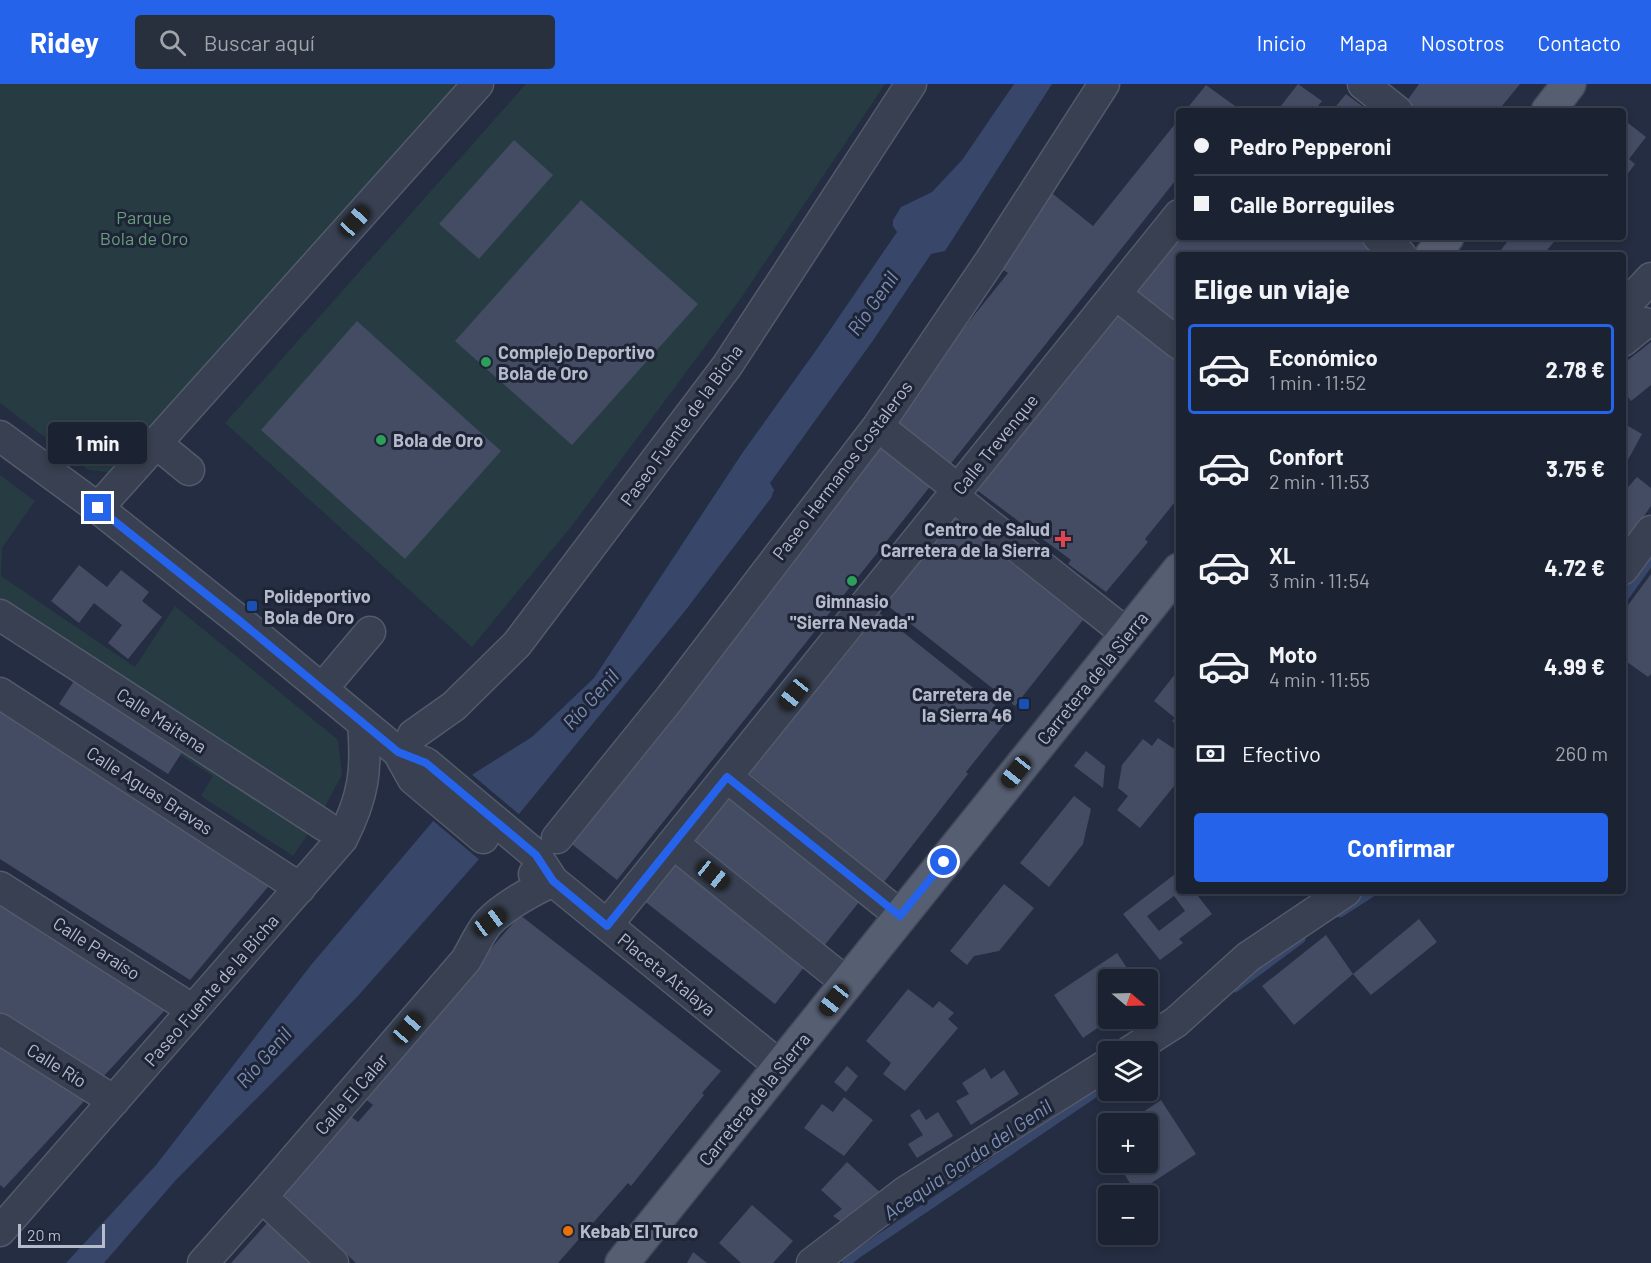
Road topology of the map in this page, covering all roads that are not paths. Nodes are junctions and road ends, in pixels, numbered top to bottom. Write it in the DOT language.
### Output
graph roads {
  1 [pos="478,84"];
  2 [pos="911,84"];
  3 [pos="1104,84"];
  4 [pos="1363,84"];
  5 [pos="1569,84"];
  6 [pos="1393,108"];
  7 [pos="1550,108"];
  8 [pos="1176,219"];
  9 [pos="1382,240"];
  10 [pos="1444,240"];
  11 [pos="1397,252"];
  12 [pos="1434,252"];
  13 [pos="1651,278"];
  14 [pos="1122,299"];
  15 [pos="1630,324"];
  16 [pos="1176,342"];
  17 [pos="878,426"];
  18 [pos="0,436"];
  19 [pos="156,443"];
  20 [pos="189,470"];
  21 [pos="949,488"];
  22 [pos="98,508"];
  23 [pos="1651,531"];
  24 [pos="1626,565"];
  25 [pos="1176,574"];
  26 [pos="0,615"];
  27 [pos="370,632"];
  28 [pos="1127,634"];
  29 [pos="322,689"];
  30 [pos="0,693"];
  31 [pos="363,723"];
  32 [pos="406,743"];
  33 [pos="727,777"];
  34 [pos="325,826"];
  35 [pos="674,844"];
  36 [pos="539,855"];
  37 [pos="553,881"];
  38 [pos="0,887"];
  39 [pos="300,888"];
  40 [pos="1342,894"];
  41 [pos="900,916"];
  42 [pos="607,926"];
  43 [pos="847,983"];
  44 [pos="193,1010"];
  45 [pos="0,1029"];
  46 [pos="1146,1041"];
  47 [pos="780,1066"];
  48 [pos="1098,1070"];
  49 [pos="114,1101"];
  50 [pos="275,1209"];
  51 [pos="3,1220"];
  52 [pos="203,1263"];
  53 [pos="333,1263"];
  54 [pos="621,1263"];
  55 [pos="812,1263"];
  1 -- 19 [label="street"];
  2 -- 32 [label="street, Paseo Fuente de la Bicha"];
  3 -- 17 [label="street, Paseo Hermanos Costaleros"];
  4 -- 6 [label="street"];
  5 -- 7 [label="main road"];
  8 -- 21 [label="street, Calle Trevenque"];
  9 -- 11 [label="street"];
  10 -- 12 [label="main road"];
  13 -- 15 [label="street"];
  14 -- 16 [label="street"];
  17 -- 21 [label="street"];
  17 -- 36 [label="street, Paseo Hermanos Costaleros"];
  18 -- 22 [label="street, Placeta Atalaya"];
  19 -- 20 [label="street"];
  19 -- 22 [label="street"];
  21 -- 28 [label="street"];
  21 -- 33 [label="street, Calle Trevenque"];
  22 -- 29 [label="street, Placeta Atalaya"];
  23 -- 24 [label="street"];
  25 -- 28 [label="main road, Carretera de la Sierra"];
  26 -- 34 [label="street, Calle Maitena"];
  27 -- 29 [label="street"];
  28 -- 41 [label="main road, Carretera de la Sierra"];
  29 -- 31 [label="street, Placeta Atalaya"];
  30 -- 39 [label="street, Calle Aguas Bravas"];
  31 -- 32 [label="street, Placeta Atalaya"];
  31 -- 39 [label="street, Paseo Fuente de la Bicha"];
  32 -- 36 [label="street, Placeta Atalaya"];
  33 -- 35 [label="street, Calle Trevenque"];
  33 -- 41 [label="street"];
  35 -- 42 [label="street, Calle Trevenque"];
  35 -- 43 [label="street"];
  36 -- 37 [label="street, Placeta Atalaya"];
  37 -- 42 [label="street, Placeta Atalaya"];
  37 -- 52 [label="street, Calle El Calar"];
  38 -- 44 [label="street, Calle Paraíso"];
  39 -- 44 [label="street, Paseo Fuente de la Bicha"];
  40 -- 46 [label="street"];
  41 -- 43 [label="main road, Carretera de la Sierra"];
  42 -- 47 [label="street, Placeta Atalaya"];
  43 -- 47 [label="main road, Carretera de la Sierra"];
  44 -- 49 [label="street, Paseo Fuente de la Bicha"];
  45 -- 49 [label="street, Calle Río"];
  47 -- 54 [label="main road, Carretera de la Sierra"];
  48 -- 55 [label="street"];
  49 -- 51 [label="street, Paseo Fuente de la Bicha"];
  50 -- 53 [label="street"];
}
